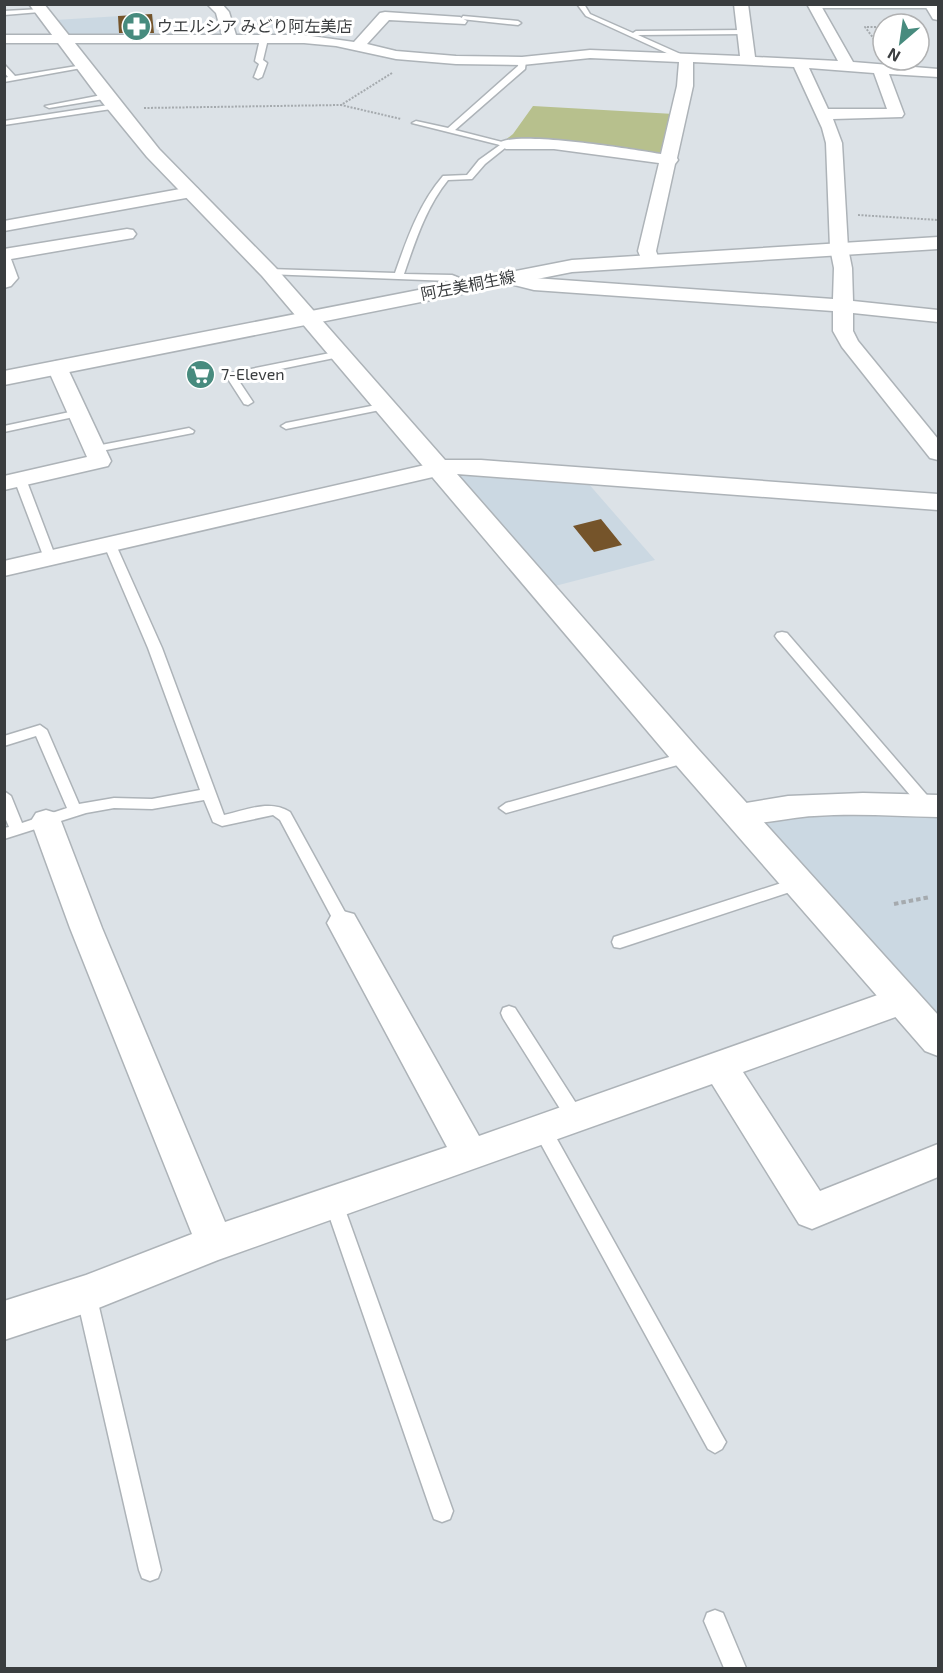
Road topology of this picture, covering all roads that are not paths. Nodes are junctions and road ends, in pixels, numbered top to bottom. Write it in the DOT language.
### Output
graph roads {
  1 [pos="213,4"];
  2 [pos="474,4"];
  3 [pos="580,4"];
  4 [pos="741,4"];
  5 [pos="814,6"];
  6 [pos="38,7"];
  7 [pos="934,10"];
  8 [pos="4,13"];
  9 [pos="462,20"];
  10 [pos="518,22"];
  11 [pos="744,33"];
  12 [pos="630,34"];
  13 [pos="62,38"];
  14 [pos="4,39"];
  15 [pos="230,39"];
  16 [pos="264,39"];
  17 [pos="357,47"];
  18 [pos="417,57"];
  19 [pos="684,58"];
  20 [pos="748,60"];
  21 [pos="522,62"];
  22 [pos="800,63"];
  23 [pos="4,66"];
  24 [pos="848,67"];
  25 [pos="83,68"];
  26 [pos="871,68"];
  27 [pos="881,72"];
  28 [pos="915,72"];
  29 [pos="939,74"];
  30 [pos="258,78"];
  31 [pos="9,79"];
  32 [pos="114,105"];
  33 [pos="49,106"];
  34 [pos="823,114"];
  35 [pos="4,123"];
  36 [pos="416,123"];
  37 [pos="449,131"];
  38 [pos="506,144"];
  39 [pos="670,160"];
  40 [pos="191,192"];
  41 [pos="4,226"];
  42 [pos="127,234"];
  43 [pos="939,243"];
  44 [pos="838,249"];
  45 [pos="4,255"];
  46 [pos="650,259"];
  47 [pos="4,262"];
  48 [pos="269,272"];
  49 [pos="399,275"];
  50 [pos="505,277"];
  51 [pos="4,282"];
  52 [pos="469,285"];
  53 [pos="843,306"];
  54 [pos="939,316"];
  55 [pos="309,317"];
  56 [pos="340,354"];
  57 [pos="57,368"];
  58 [pos="4,378"];
  59 [pos="248,402"];
  60 [pos="386,406"];
  61 [pos="79,413"];
  62 [pos="286,426"];
  63 [pos="4,429"];
  64 [pos="189,432"];
  65 [pos="96,449"];
  66 [pos="939,453"];
  67 [pos="438,469"];
  68 [pos="12,481"];
  69 [pos="939,501"];
  70 [pos="110,545"];
  71 [pos="50,558"];
  72 [pos="4,569"];
  73 [pos="782,636"];
  74 [pos="4,741"];
  75 [pos="687,757"];
  76 [pos="210,794"];
  77 [pos="4,796"];
  78 [pos="933,806"];
  79 [pos="506,808"];
  80 [pos="738,814"];
  81 [pos="36,824"];
  82 [pos="800,883"];
  83 [pos="343,923"];
  84 [pos="620,942"];
  85 [pos="903,1000"];
  86 [pos="509,1013"];
  87 [pos="939,1040"];
  88 [pos="719,1065"];
  89 [pos="575,1117"];
  90 [pos="542,1129"];
  91 [pos="471,1155"];
  92 [pos="939,1161"];
  93 [pos="333,1201"];
  94 [pos="216,1243"];
  95 [pos="86,1294"];
  96 [pos="4,1321"];
  97 [pos="715,1442"];
  98 [pos="442,1511"];
  99 [pos="150,1570"];
  100 [pos="715,1621"];
  101 [pos="735,1668"];
  1 -- 15 [label="street"];
  2 -- 9 [label="street"];
  3 -- 12 [label="lane"];
  4 -- 11 [label="street"];
  5 -- 7 [label="lane"];
  5 -- 24 [label="street"];
  6 -- 8 [label="lane"];
  6 -- 13 [label="street"];
  9 -- 10 [label="lane"];
  9 -- 17 [label="street"];
  9 -- 18 [label="street"];
  11 -- 12 [label="lane"];
  11 -- 20 [label="street"];
  12 -- 19 [label="lane"];
  13 -- 14 [label="street"];
  13 -- 15 [label="street"];
  13 -- 25 [label="street"];
  15 -- 16 [label="street"];
  16 -- 17 [label="street"];
  16 -- 30 [label="lane"];
  17 -- 18 [label="street"];
  18 -- 21 [label="street"];
  19 -- 20 [label="street"];
  19 -- 21 [label="street"];
  19 -- 39 [label="street"];
  20 -- 22 [label="street"];
  21 -- 37 [label="lane"];
  22 -- 24 [label="street"];
  22 -- 34 [label="street"];
  23 -- 31 [label="lane"];
  24 -- 26 [label="street"];
  25 -- 31 [label="lane"];
  25 -- 32 [label="street"];
  27 -- 34 [label="street"];
  28 -- 29 [label="street"];
  32 -- 33 [label="lane"];
  32 -- 35 [label="lane"];
  32 -- 40 [label="street"];
  34 -- 44 [label="street"];
  36 -- 37 [label="lane"];
  37 -- 38 [label="lane"];
  38 -- 39 [label="street"];
  38 -- 49 [label="lane"];
  39 -- 46 [label="street"];
  40 -- 41 [label="street"];
  40 -- 48 [label="street"];
  42 -- 45 [label="street"];
  43 -- 44 [label="street, 阿左美桐生線"];
  44 -- 46 [label="street, 阿左美桐生線"];
  44 -- 53 [label="street"];
  46 -- 50 [label="street, 阿左美桐生線"];
  47 -- 51 [label="street"];
  48 -- 49 [label="lane"];
  48 -- 55 [label="street"];
  49 -- 52 [label="lane"];
  50 -- 52 [label="street, 阿左美桐生線"];
  50 -- 53 [label="street"];
  52 -- 55 [label="street, 阿左美桐生線"];
  53 -- 54 [label="street"];
  53 -- 66 [label="street"];
  55 -- 56 [label="street"];
  55 -- 57 [label="street, 阿左美桐生線"];
  56 -- 59 [label="lane"];
  56 -- 60 [label="street"];
  57 -- 58 [label="street, 阿左美桐生線"];
  57 -- 61 [label="street"];
  60 -- 62 [label="lane"];
  60 -- 67 [label="street"];
  61 -- 63 [label="lane"];
  61 -- 65 [label="street"];
  64 -- 65 [label="lane"];
  65 -- 68 [label="street"];
  67 -- 69 [label="street"];
  67 -- 70 [label="street"];
  67 -- 75 [label="street"];
  68 -- 71 [label="lane"];
  70 -- 71 [label="street"];
  70 -- 76 [label="lane"];
  71 -- 72 [label="street"];
  73 -- 78 [label="lane"];
  74 -- 81 [label="lane"];
  75 -- 79 [label="lane"];
  75 -- 80 [label="street"];
  76 -- 81 [label="lane"];
  76 -- 83 [label="lane"];
  77 -- 81 [label="lane"];
  78 -- 80 [label="street"];
  80 -- 82 [label="street"];
  81 -- 94 [label="street"];
  82 -- 84 [label="lane"];
  82 -- 85 [label="street"];
  83 -- 91 [label="street"];
  85 -- 87 [label="street"];
  85 -- 88 [label="street"];
  86 -- 89 [label="lane"];
  88 -- 89 [label="street"];
  88 -- 92 [label="street"];
  89 -- 90 [label="street"];
  90 -- 91 [label="street"];
  90 -- 97 [label="lane"];
  91 -- 93 [label="street"];
  93 -- 94 [label="street"];
  93 -- 98 [label="lane"];
  94 -- 95 [label="street"];
  95 -- 96 [label="street"];
  95 -- 99 [label="lane"];
  100 -- 101 [label="lane"];
}
